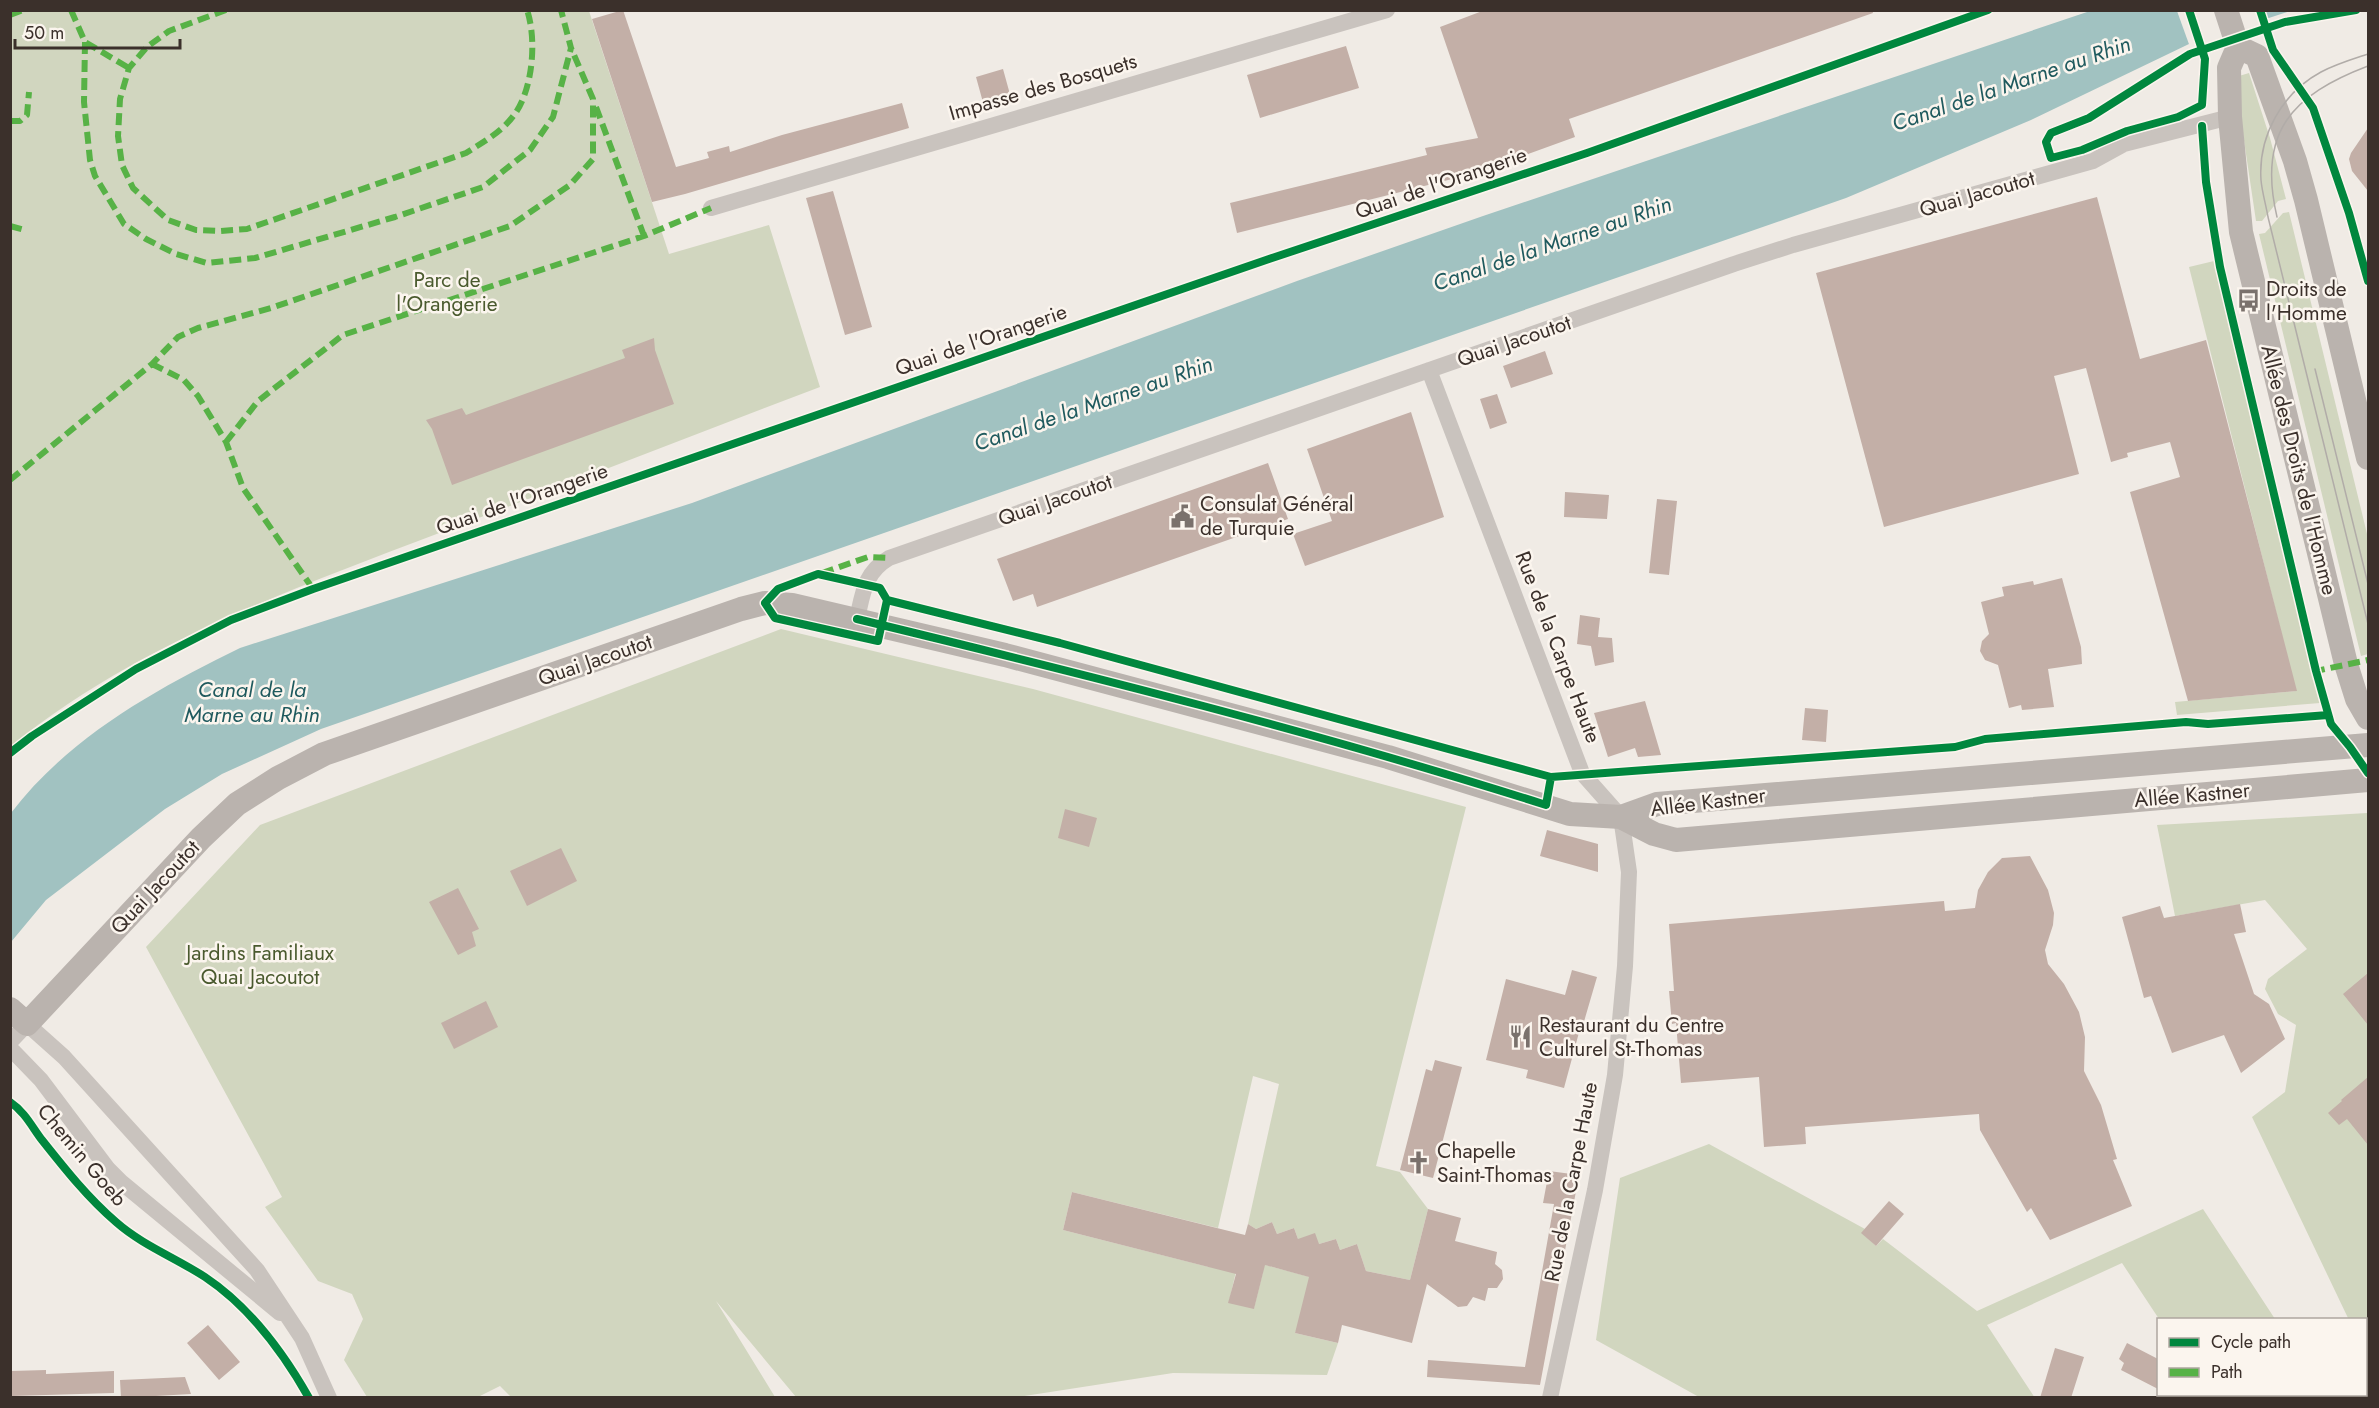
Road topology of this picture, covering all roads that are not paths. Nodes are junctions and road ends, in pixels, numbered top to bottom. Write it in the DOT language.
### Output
graph roads {
  1 [pos="1387,10"];
  2 [pos="2226,10"];
  3 [pos="2238,46"];
  4 [pos="2230,117"];
  5 [pos="711,208"];
  6 [pos="1429,370"];
  7 [pos="2368,458"];
  8 [pos="857,620"];
  9 [pos="2368,718"];
  10 [pos="2368,745"];
  11 [pos="2368,780"];
  12 [pos="1780,794"];
  13 [pos="1621,817"];
  14 [pos="1785,831"];
  15 [pos="19,1017"];
  16 [pos="10,1042"];
  17 [pos="10,1048"];
  18 [pos="292,1324"];
  19 [pos="329,1398"];
  20 [pos="1550,1398"];
  1 -- 5 [label="street, Impasse des Bosquets"];
  2 -- 3 [label="main road"];
  3 -- 4 [label="main road, Allée des Droits de l'Homme"];
  3 -- 7 [label="main road"];
  4 -- 6 [label="street, Quai Jacoutot"];
  4 -- 9 [label="main road, Allée des Droits de l'Homme"];
  6 -- 8 [label="street, Quai Jacoutot"];
  6 -- 13 [label="street, Rue de la Carpe Haute"];
  8 -- 13 [label="main road"];
  8 -- 15 [label="main road, Quai Jacoutot"];
  10 -- 12 [label="main road, Allée Kastner"];
  11 -- 14 [label="main road, Allée Kastner"];
  12 -- 13 [label="main road, Allée Kastner"];
  12 -- 14 [label="main road"];
  13 -- 14 [label="main road, Allée Kastner"];
  13 -- 20 [label="street, Rue de la Carpe Haute"];
  15 -- 16 [label="street, Quai Jacoutot"];
  15 -- 18 [label="street, Chemin Goeb"];
  17 -- 18 [label="street, Chemin Goeb"];
  18 -- 19 [label="street, Chemin Goeb"];
}
